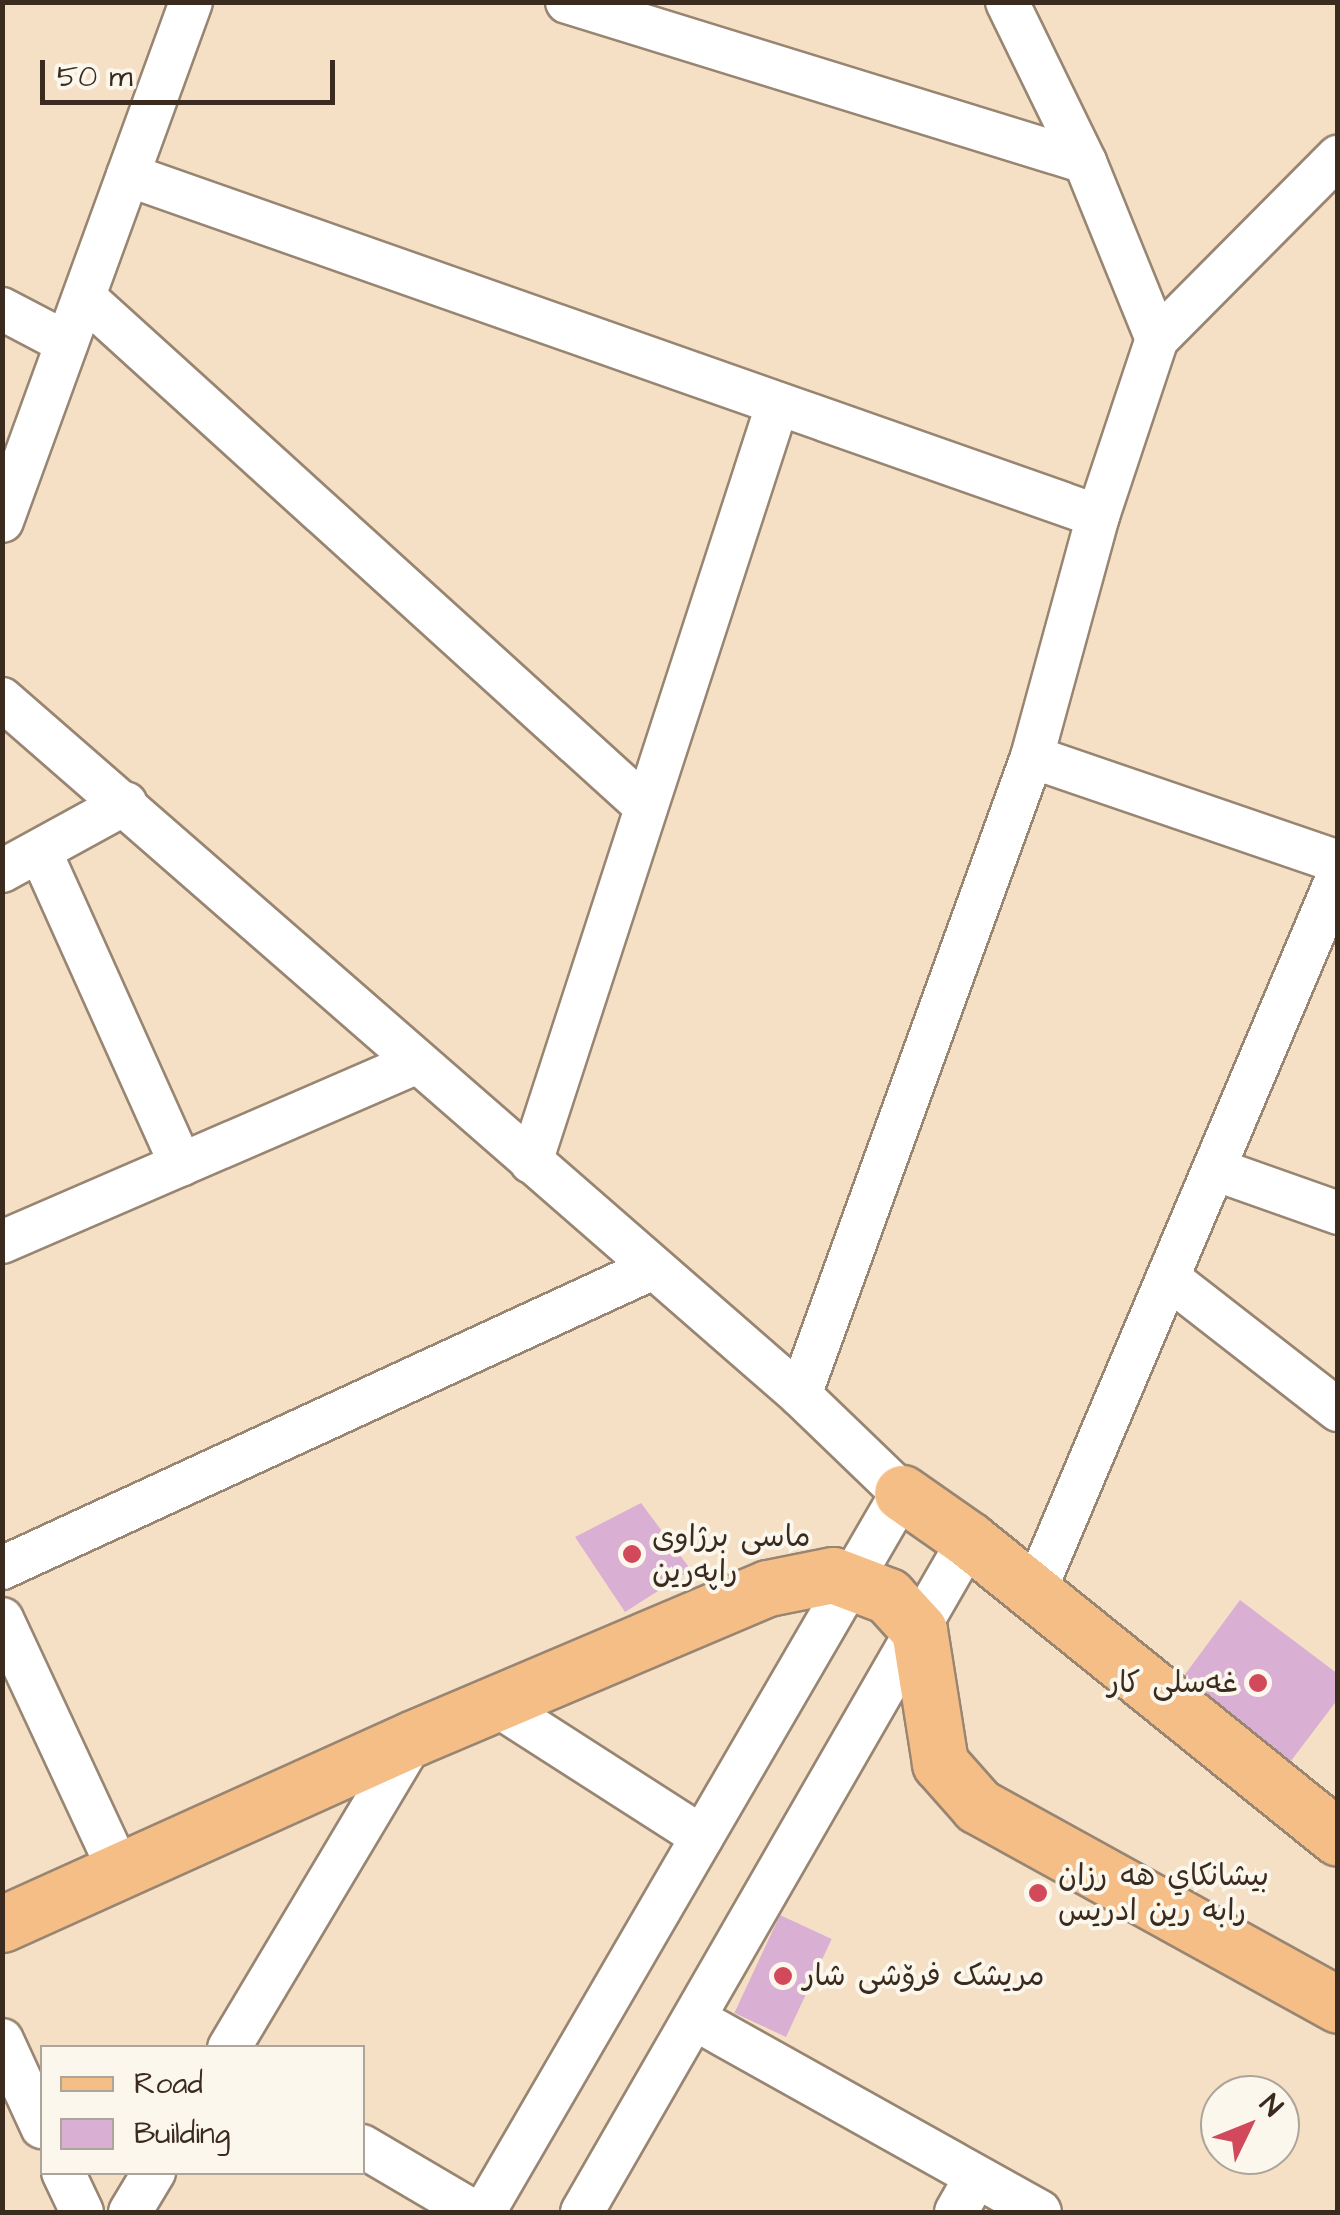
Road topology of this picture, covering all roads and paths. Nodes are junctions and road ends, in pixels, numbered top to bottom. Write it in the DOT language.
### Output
graph roads {
  1 [pos="191,2"];
  2 [pos="567,2"];
  3 [pos="1008,2"];
  4 [pos="1338,157"];
  5 [pos="1085,162"];
  6 [pos="128,174"];
  7 [pos="84,296"];
  8 [pos="2,309"];
  9 [pos="1157,338"];
  10 [pos="67,344"];
  11 [pos="777,406"];
  12 [pos="1098,516"];
  13 [pos="2,521"];
  14 [pos="2,700"];
  15 [pos="1032,757"];
  16 [pos="126,803"];
  17 [pos="646,807"];
  18 [pos="40,851"];
  19 [pos="1338,862"];
  20 [pos="2,871"];
  21 [pos="1338,876"];
  22 [pos="418,1062"];
  23 [pos="531,1162"];
  24 [pos="181,1165"];
  25 [pos="1214,1170"];
  26 [pos="1338,1213"];
  27 [pos="2,1242"];
  28 [pos="652,1269"];
  29 [pos="1171,1280"];
  30 [pos="800,1396"];
  31 [pos="1338,1410"];
  32 [pos="902,1493"];
  33 [pos="970,1540"];
  34 [pos="2,1568"];
  35 [pos="850,1578"];
  36 [pos="1034,1593"];
  37 [pos="2,1619"];
  38 [pos="919,1630"];
  39 [pos="495,1704"];
  40 [pos="414,1738"];
  41 [pos="702,1837"];
  42 [pos="1338,1838"];
  43 [pos="119,1870"];
  44 [pos="2,1924"];
  45 [pos="1338,2006"];
  46 [pos="695,2019"];
  47 [pos="2,2040"];
  48 [pos="231,2045"];
  49 [pos="40,2123"];
  50 [pos="365,2148"];
  51 [pos="65,2175"];
  52 [pos="152,2175"];
  53 [pos="966,2195"];
  54 [pos="82,2212"];
  55 [pos="130,2212"];
  56 [pos="474,2212"];
  57 [pos="484,2212"];
  58 [pos="582,2212"];
  59 [pos="1040,2212"];
  1 -- 6 [label="street"];
  2 -- 5 [label="street"];
  3 -- 5 [label="street"];
  4 -- 9 [label="street"];
  5 -- 9 [label="street"];
  6 -- 7 [label="street"];
  6 -- 11 [label="street"];
  7 -- 10 [label="street"];
  7 -- 17 [label="street"];
  8 -- 10 [label="street"];
  9 -- 12 [label="street"];
  10 -- 13 [label="street"];
  11 -- 12 [label="street"];
  11 -- 17 [label="street"];
  12 -- 15 [label="street"];
  14 -- 16 [label="street"];
  15 -- 19 [label="street"];
  15 -- 30 [label="street"];
  16 -- 18 [label="street"];
  16 -- 22 [label="street"];
  17 -- 23 [label="street"];
  18 -- 20 [label="street"];
  18 -- 24 [label="street"];
  21 -- 25 [label="street"];
  22 -- 23 [label="street"];
  22 -- 24 [label="street"];
  23 -- 28 [label="street"];
  24 -- 27 [label="street"];
  25 -- 26 [label="street"];
  25 -- 29 [label="street"];
  28 -- 30 [label="street"];
  28 -- 34 [label="street"];
  29 -- 31 [label="street"];
  29 -- 36 [label="street"];
  30 -- 32 [label="street"];
  32 -- 33 [label="main road"];
  32 -- 35 [label="street"];
  33 -- 36 [label="main road"];
  33 -- 38 [label="street"];
  35 -- 38 [label="main road"];
  35 -- 39 [label="main road"];
  35 -- 41 [label="street"];
  36 -- 42 [label="main road"];
  37 -- 43 [label="street"];
  38 -- 45 [label="main road"];
  38 -- 46 [label="street"];
  39 -- 40 [label="main road"];
  39 -- 41 [label="street"];
  40 -- 43 [label="main road"];
  40 -- 48 [label="street"];
  41 -- 57 [label="street"];
  43 -- 44 [label="main road"];
  46 -- 53 [label="street"];
  46 -- 58 [label="street"];
  47 -- 49 [label="street"];
  50 -- 56 [label="street"];
  51 -- 54 [label="street"];
  52 -- 55 [label="street"];
  53 -- 59 [label="street"];
}
